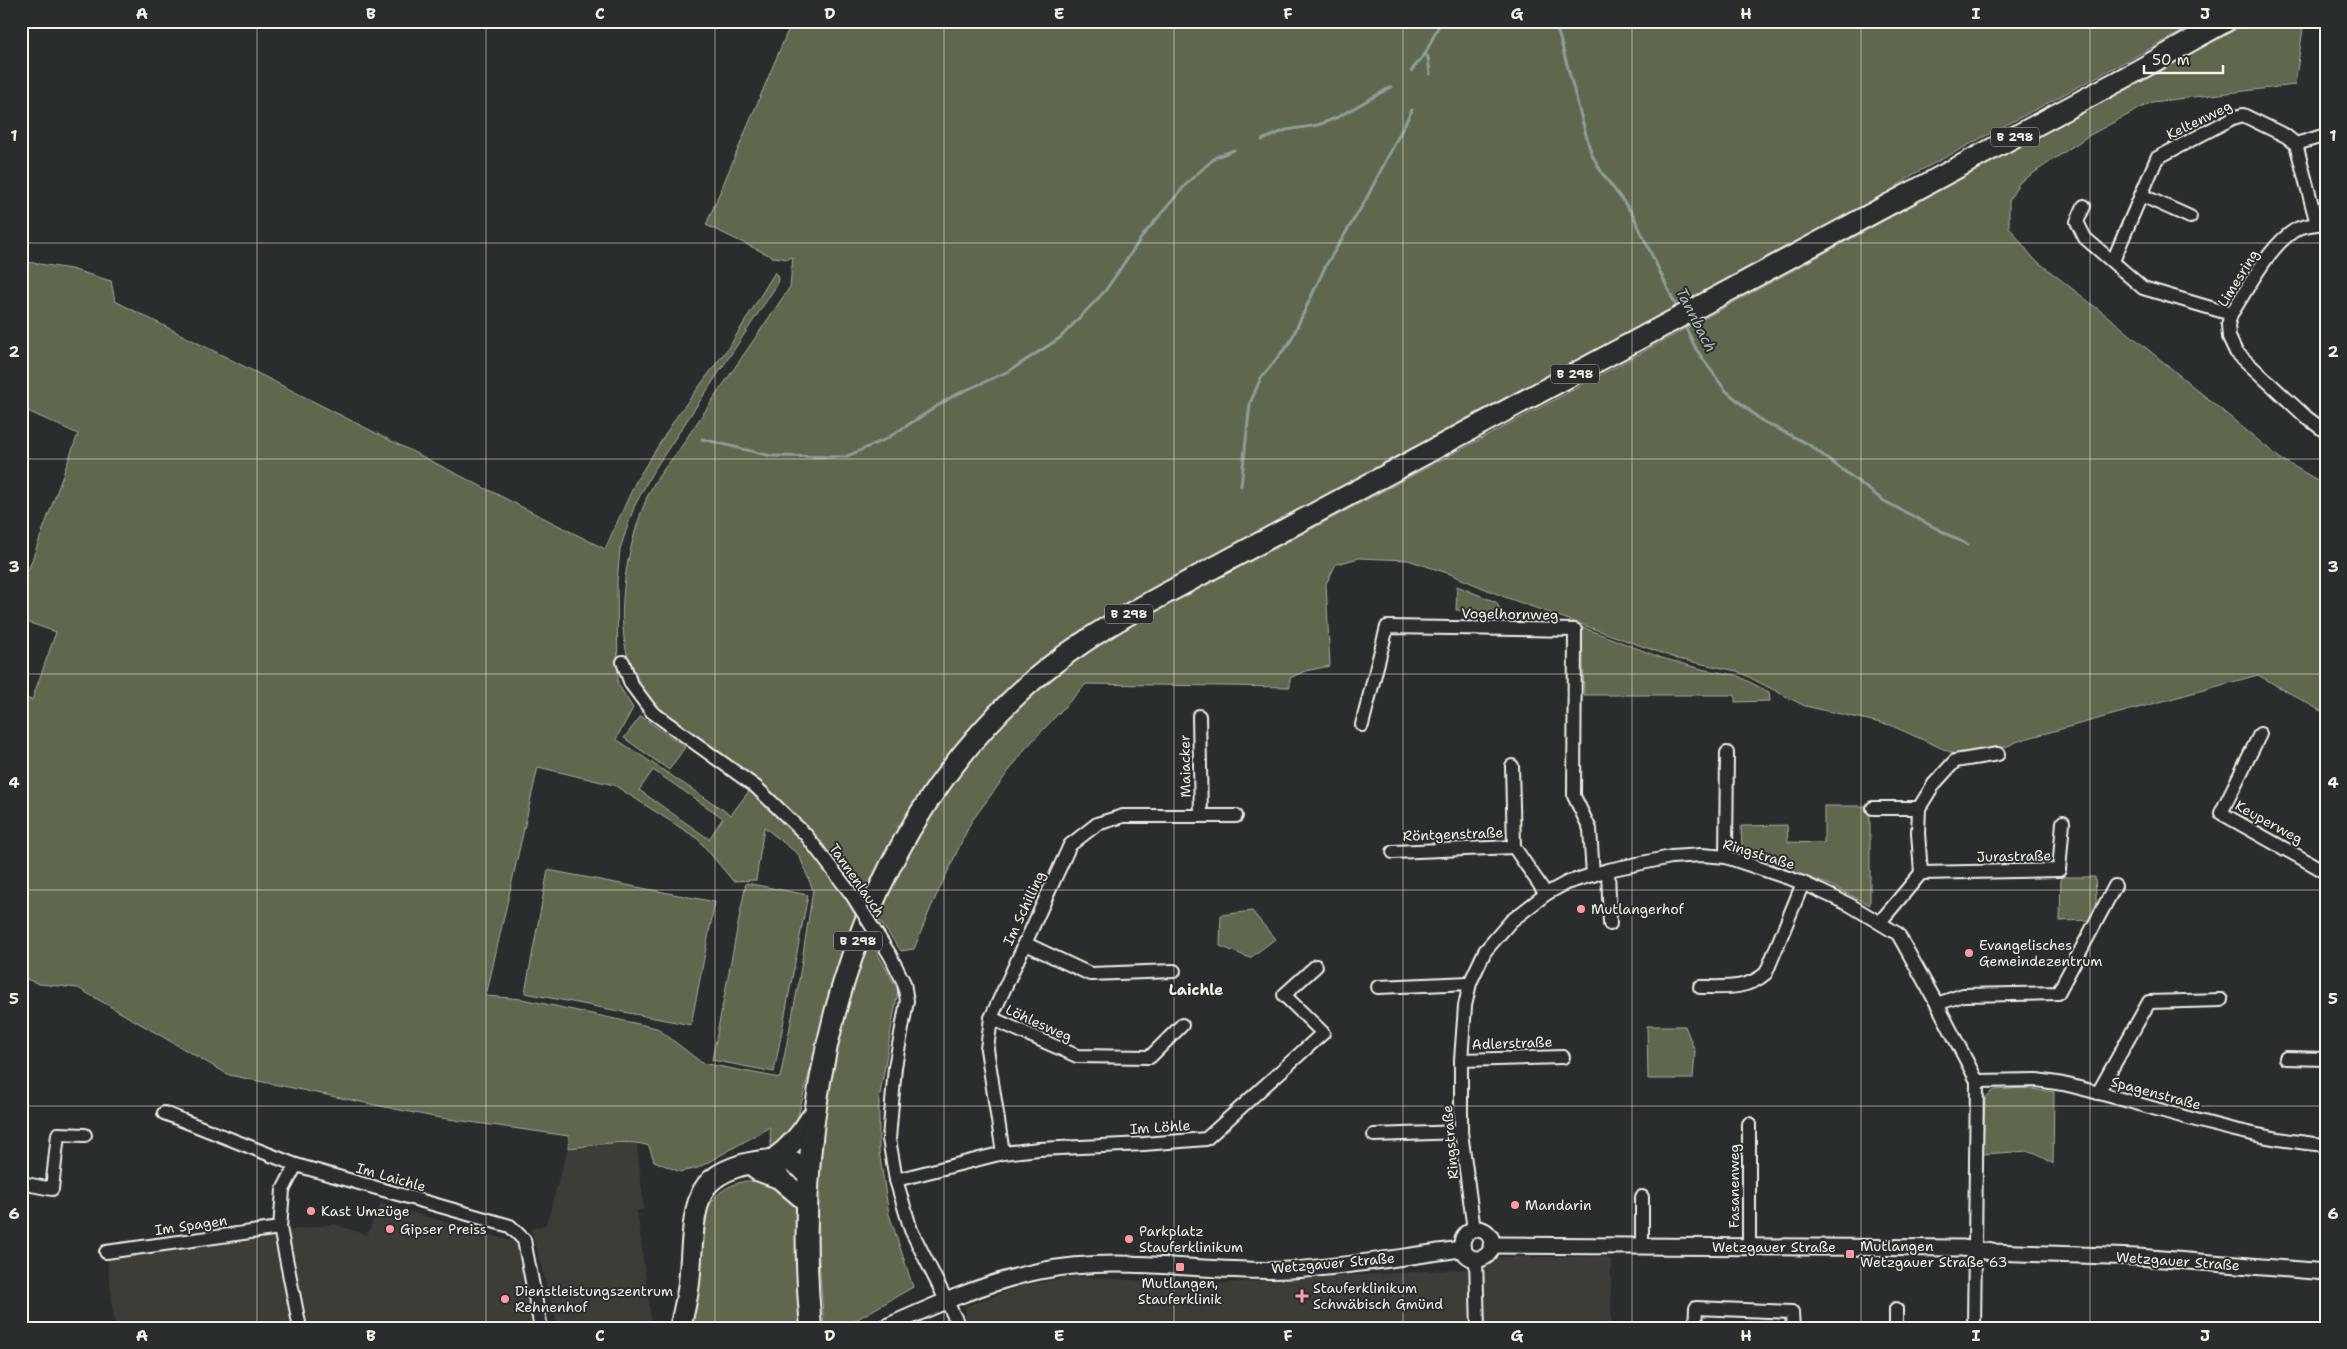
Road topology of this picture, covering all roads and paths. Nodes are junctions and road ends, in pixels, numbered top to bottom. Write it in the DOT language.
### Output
graph roads {
  1 [pos="2226,21"];
  2 [pos="2326,135"];
  3 [pos="2296,144"];
  4 [pos="2141,195"];
  5 [pos="2084,206"];
  6 [pos="2190,217"];
  7 [pos="2321,223"];
  8 [pos="2112,261"];
  9 [pos="2231,314"];
  10 [pos="2326,432"];
  11 [pos="623,662"];
  12 [pos="1199,716"];
  13 [pos="1362,724"];
  14 [pos="2260,734"];
  15 [pos="1727,753"];
  16 [pos="1998,754"];
  17 [pos="1512,766"];
  18 [pos="1873,808"];
  19 [pos="1919,808"];
  20 [pos="1201,816"];
  21 [pos="1236,816"];
  22 [pos="2064,822"];
  23 [pos="1514,847"];
  24 [pos="1393,852"];
  25 [pos="1726,856"];
  26 [pos="1608,870"];
  27 [pos="2326,872"];
  28 [pos="1920,873"];
  29 [pos="1593,875"];
  30 [pos="1803,883"];
  31 [pos="2115,886"];
  32 [pos="1546,894"];
  33 [pos="1880,922"];
  34 [pos="1610,924"];
  35 [pos="1024,943"];
  36 [pos="1316,966"];
  37 [pos="1174,971"];
  38 [pos="1470,983"];
  39 [pos="1378,987"];
  40 [pos="1700,987"];
  41 [pos="2221,1000"];
  42 [pos="1937,1004"];
  43 [pos="991,1018"];
  44 [pos="1182,1025"];
  45 [pos="1563,1057"];
  46 [pos="2286,1058"];
  47 [pos="2326,1059"];
  48 [pos="1461,1060"];
  49 [pos="1977,1081"];
  50 [pos="2098,1092"];
  51 [pos="164,1113"];
  52 [pos="813,1114"];
  53 [pos="1748,1124"];
  54 [pos="1461,1132"];
  55 [pos="85,1135"];
  56 [pos="1374,1135"];
  57 [pos="2326,1145"];
  58 [pos="1003,1153"];
  59 [pos="774,1159"];
  60 [pos="296,1165"];
  61 [pos="730,1170"];
  62 [pos="757,1170"];
  63 [pos="807,1174"];
  64 [pos="896,1180"];
  65 [pos="21,1183"];
  66 [pos="1642,1197"];
  67 [pos="806,1202"];
  68 [pos="280,1228"];
  69 [pos="1474,1230"];
  70 [pos="1491,1245"];
  71 [pos="1642,1247"];
  72 [pos="1749,1247"];
  73 [pos="1462,1249"];
  74 [pos="1974,1249"];
  75 [pos="106,1252"];
  76 [pos="1476,1259"];
  77 [pos="2326,1272"];
  78 [pos="688,1290"];
  79 [pos="946,1300"];
  80 [pos="1896,1309"];
  81 [pos="300,1328"];
  82 [pos="542,1328"];
  83 [pos="680,1328"];
  84 [pos="689,1328"];
  85 [pos="811,1328"];
  86 [pos="884,1328"];
  87 [pos="960,1328"];
  88 [pos="1478,1328"];
  89 [pos="1696,1328"];
  90 [pos="1793,1328"];
  91 [pos="1896,1328"];
  92 [pos="1974,1328"];
  1 -- 52 [label="main road, B 298"];
  2 -- 3 [label="street"];
  3 -- 4 [label="street, Keltenweg"];
  3 -- 7 [label="street"];
  4 -- 6 [label="street"];
  4 -- 8 [label="street, Keltenweg"];
  5 -- 8 [label="street"];
  7 -- 9 [label="street, Limesring"];
  8 -- 9 [label="street"];
  9 -- 10 [label="street, Limesring"];
  11 -- 64 [label="street, Tannenlauch, bridge"];
  12 -- 20 [label="street, Maiacker"];
  13 -- 29 [label="street, Vogelhornweg"];
  14 -- 27 [label="street, Keuperweg"];
  15 -- 25 [label="street"];
  16 -- 19 [label="street"];
  17 -- 23 [label="street"];
  18 -- 19 [label="street"];
  19 -- 28 [label="street"];
  20 -- 21 [label="street, Im Schilling"];
  20 -- 35 [label="street, Im Schilling"];
  22 -- 28 [label="street, Jurastraße"];
  23 -- 24 [label="street, Röntgenstraße"];
  23 -- 32 [label="street"];
  25 -- 26 [label="street, Ringstraße"];
  25 -- 30 [label="street, Ringstraße"];
  26 -- 29 [label="street, Ringstraße"];
  26 -- 34 [label="street"];
  28 -- 33 [label="street"];
  29 -- 32 [label="street, Ringstraße"];
  30 -- 33 [label="street, Ringstraße"];
  30 -- 40 [label="street"];
  31 -- 42 [label="street"];
  32 -- 38 [label="street, Ringstraße"];
  33 -- 42 [label="street, Ringstraße"];
  35 -- 37 [label="street"];
  35 -- 43 [label="street, Im Schilling"];
  36 -- 58 [label="street, Im Löhle"];
  38 -- 39 [label="street"];
  38 -- 48 [label="street, Ringstraße"];
  41 -- 50 [label="street"];
  42 -- 49 [label="street, Ringstraße"];
  43 -- 44 [label="street, Löhlesweg"];
  43 -- 58 [label="street, Im Schilling"];
  45 -- 48 [label="street, Adlerstraße"];
  46 -- 47 [label="street"];
  48 -- 54 [label="street, Ringstraße"];
  49 -- 50 [label="street, Spagenstraße"];
  49 -- 74 [label="street, Ringstraße"];
  50 -- 57 [label="street, Spagenstraße"];
  51 -- 60 [label="street, Im Laichle"];
  52 -- 59 [label="main road"];
  52 -- 63 [label="main road, B 298"];
  53 -- 72 [label="street, Fasanenweg"];
  54 -- 56 [label="street"];
  54 -- 69 [label="street, Ringstraße"];
  55 -- 65 [label="street"];
  58 -- 64 [label="street, Im Löhle"];
  59 -- 61 [label="main road"];
  59 -- 63 [label="main road"];
  60 -- 68 [label="street"];
  60 -- 82 [label="street, Im Laichle"];
  61 -- 62 [label="main road"];
  61 -- 78 [label="main road"];
  62 -- 63 [label="main road"];
  62 -- 67 [label="main road"];
  63 -- 67 [label="main road, B 298"];
  64 -- 79 [label="street, Tannenlauch"];
  66 -- 71 [label="street"];
  67 -- 85 [label="main road, B 298"];
  68 -- 75 [label="street, Im Spagen"];
  68 -- 81 [label="street"];
  69 -- 70 [label="street"];
  69 -- 73 [label="street"];
  70 -- 71 [label="street, Wetzgauer Straße"];
  70 -- 76 [label="street"];
  71 -- 72 [label="street, Wetzgauer Straße"];
  72 -- 74 [label="street, Wetzgauer Straße"];
  73 -- 76 [label="street"];
  73 -- 79 [label="street, Wetzgauer Straße"];
  74 -- 77 [label="street, Wetzgauer Straße"];
  74 -- 92 [label="street, Ringstraße"];
  76 -- 88 [label="street"];
  78 -- 83 [label="main road"];
  78 -- 84 [label="main road"];
  79 -- 86 [label="street, Wetzgauer Straße"];
  79 -- 87 [label="street, Tannenlauch"];
  80 -- 91 [label="street"];
  89 -- 90 [label="street"];
}
